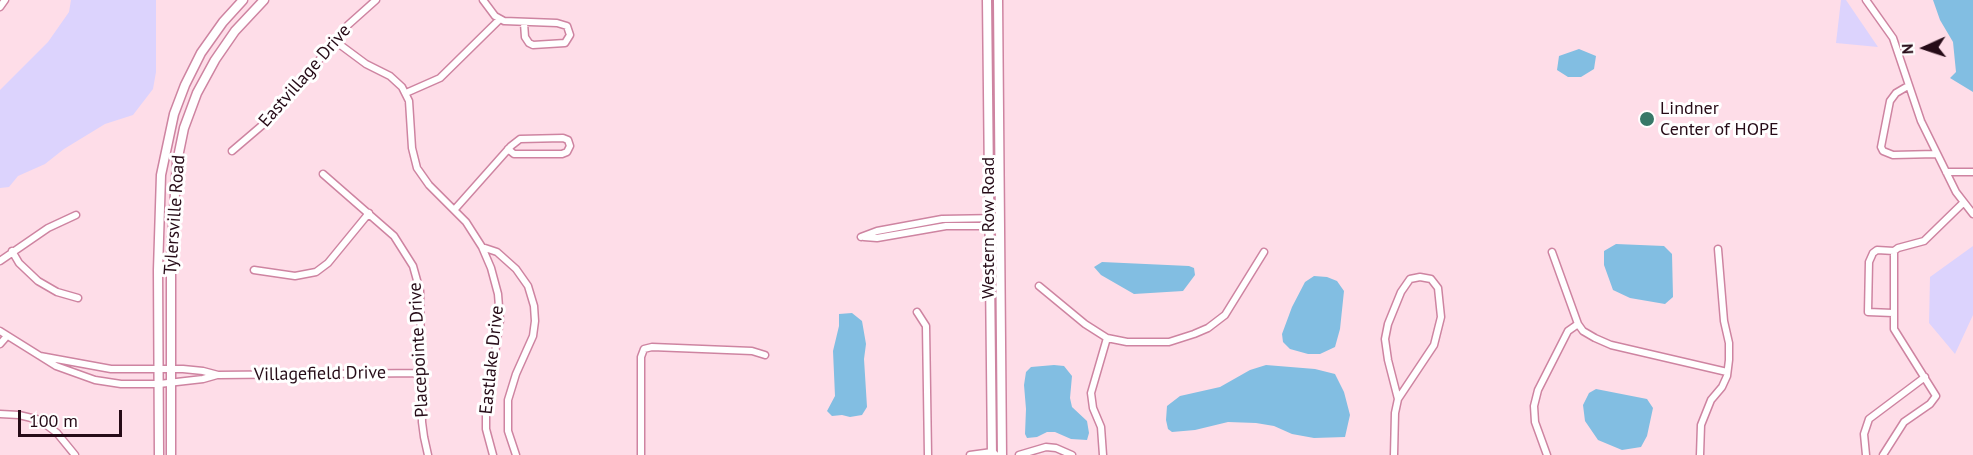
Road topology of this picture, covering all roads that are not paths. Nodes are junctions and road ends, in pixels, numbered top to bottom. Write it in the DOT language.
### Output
graph roads {
  1 [pos="4,0"];
  2 [pos="243,0"];
  3 [pos="264,0"];
  4 [pos="376,0"];
  5 [pos="483,0"];
  6 [pos="987,0"];
  7 [pos="998,0"];
  8 [pos="1866,0"];
  9 [pos="0,7"];
  10 [pos="500,20"];
  11 [pos="524,23"];
  12 [pos="335,41"];
  13 [pos="1908,86"];
  14 [pos="406,93"];
  15 [pos="508,149"];
  16 [pos="231,151"];
  17 [pos="1936,154"];
  18 [pos="1946,172"];
  19 [pos="1973,172"];
  20 [pos="323,174"];
  21 [pos="1963,203"];
  22 [pos="455,210"];
  23 [pos="369,213"];
  24 [pos="1973,214"];
  25 [pos="76,215"];
  26 [pos="989,222"];
  27 [pos="1000,222"];
  28 [pos="483,246"];
  29 [pos="1718,249"];
  30 [pos="12,251"];
  31 [pos="1894,251"];
  32 [pos="1264,252"];
  33 [pos="1552,252"];
  34 [pos="0,261"];
  35 [pos="254,270"];
  36 [pos="1039,286"];
  37 [pos="78,298"];
  38 [pos="917,312"];
  39 [pos="1893,313"];
  40 [pos="1578,324"];
  41 [pos="0,331"];
  42 [pos="7,336"];
  43 [pos="1107,338"];
  44 [pos="0,344"];
  45 [pos="765,355"];
  46 [pos="40,356"];
  47 [pos="159,369"];
  48 [pos="170,369"];
  49 [pos="1728,372"];
  50 [pos="422,373"];
  51 [pos="218,375"];
  52 [pos="1925,377"];
  53 [pos="170,383"];
  54 [pos="159,384"];
  55 [pos="1398,399"];
  56 [pos="0,414"];
  57 [pos="996,454"];
  58 [pos="75,455"];
  59 [pos="159,455"];
  60 [pos="171,455"];
  61 [pos="428,455"];
  62 [pos="493,455"];
  63 [pos="516,455"];
  64 [pos="641,455"];
  65 [pos="928,455"];
  66 [pos="970,455"];
  67 [pos="1019,455"];
  68 [pos="1072,455"];
  69 [pos="1103,455"];
  70 [pos="1394,455"];
  71 [pos="1546,455"];
  72 [pos="1700,455"];
  73 [pos="1866,455"];
  74 [pos="1883,455"];
  1 -- 9 [label="street"];
  2 -- 47 [label="main road, Tylersville Road"];
  3 -- 48 [label="main road, Tylersville Road"];
  4 -- 12 [label="street, Eastvillage Drive"];
  5 -- 10 [label="street"];
  6 -- 26 [label="main road, Western Row Road"];
  7 -- 27 [label="main road, Western Row Road"];
  8 -- 13 [label="street"];
  10 -- 11 [label="street"];
  10 -- 14 [label="street"];
  11 -- 11 [label="street"];
  12 -- 14 [label="street"];
  12 -- 16 [label="street, Eastvillage Drive"];
  13 -- 17 [label="street"];
  13 -- 17 [label="street"];
  14 -- 22 [label="street, Eastlake Drive"];
  15 -- 15 [label="street"];
  15 -- 22 [label="street"];
  17 -- 18 [label="street"];
  18 -- 19 [label="street"];
  18 -- 21 [label="street"];
  20 -- 23 [label="street, Placepointe Drive"];
  21 -- 24 [label="street"];
  21 -- 31 [label="street"];
  22 -- 28 [label="street, Eastlake Drive"];
  23 -- 35 [label="street"];
  23 -- 50 [label="street, Placepointe Drive"];
  25 -- 30 [label="street"];
  26 -- 26 [label="street"];
  26 -- 27 [label="street"];
  26 -- 57 [label="main road, Western Row Road"];
  27 -- 57 [label="main road, Western Row Road"];
  28 -- 62 [label="street, Eastlake Drive"];
  28 -- 63 [label="street"];
  29 -- 49 [label="street"];
  30 -- 34 [label="street"];
  30 -- 37 [label="street"];
  31 -- 39 [label="street"];
  31 -- 39 [label="street"];
  32 -- 43 [label="street"];
  33 -- 40 [label="street"];
  36 -- 43 [label="street"];
  38 -- 65 [label="street"];
  39 -- 52 [label="street"];
  40 -- 49 [label="street"];
  40 -- 71 [label="street"];
  41 -- 42 [label="street, Villagefield Drive"];
  42 -- 44 [label="street"];
  42 -- 46 [label="street, Villagefield Drive"];
  43 -- 69 [label="street"];
  45 -- 64 [label="street"];
  46 -- 47 [label="street, Villagefield Drive"];
  46 -- 54 [label="street, Villagefield Drive"];
  47 -- 48 [label="street, Villagefield Drive"];
  47 -- 54 [label="main road, Tylersville Road"];
  48 -- 51 [label="street, Villagefield Drive"];
  48 -- 53 [label="main road, Tylersville Road"];
  49 -- 72 [label="street"];
  50 -- 51 [label="street, Villagefield Drive"];
  50 -- 61 [label="street, Placepointe Drive"];
  51 -- 53 [label="street, Villagefield Drive"];
  52 -- 73 [label="street"];
  52 -- 74 [label="street"];
  53 -- 54 [label="street, Villagefield Drive"];
  53 -- 60 [label="main road, Tylersville Road"];
  54 -- 59 [label="main road, Tylersville Road"];
  55 -- 55 [label="street"];
  55 -- 70 [label="street"];
  56 -- 58 [label="street"];
  57 -- 66 [label="street"];
  67 -- 68 [label="street"];
}
